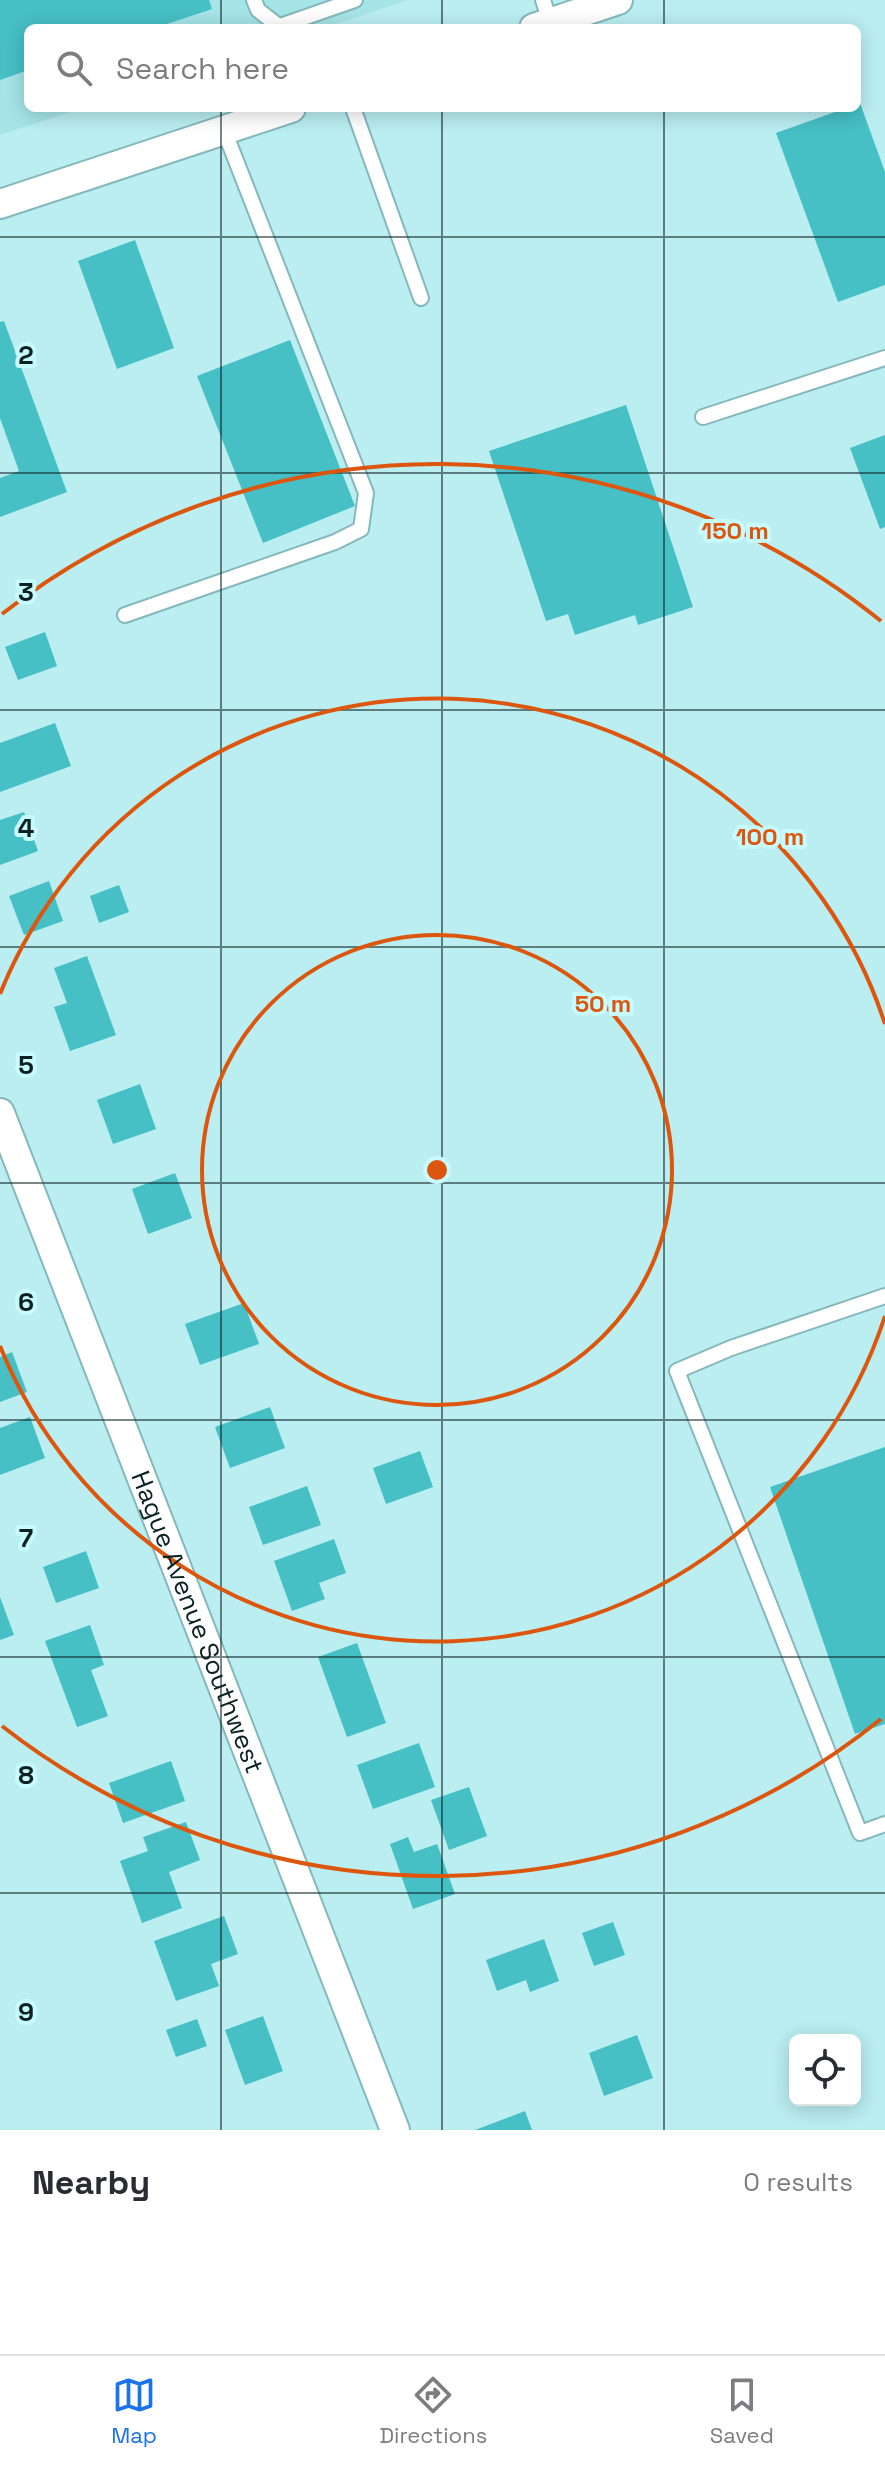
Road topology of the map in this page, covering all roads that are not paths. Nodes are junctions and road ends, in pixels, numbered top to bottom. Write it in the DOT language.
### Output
graph roads {
  1 [pos="254,0"];
  2 [pos="355,0"];
  3 [pos="618,0"];
  4 [pos="542,17"];
  5 [pos="276,24"];
  6 [pos="288,24"];
  7 [pos="279,112"];
  8 [pos="354,112"];
  9 [pos="224,130"];
  10 [pos="0,203"];
  11 [pos="421,298"];
  12 [pos="885,358"];
  13 [pos="703,417"];
  14 [pos="125,615"];
  15 [pos="0,1113"];
  16 [pos="885,1296"];
  17 [pos="885,1824"];
  18 [pos="395,2130"];
  1 -- 5 [label="lane"];
  2 -- 6 [label="lane"];
  3 -- 4 [label="street"];
  7 -- 9 [label="street"];
  8 -- 11 [label="lane"];
  9 -- 10 [label="street"];
  9 -- 14 [label="lane"];
  12 -- 13 [label="lane"];
  15 -- 18 [label="street, Hague Avenue Southwest"];
  16 -- 17 [label="lane"];
}
